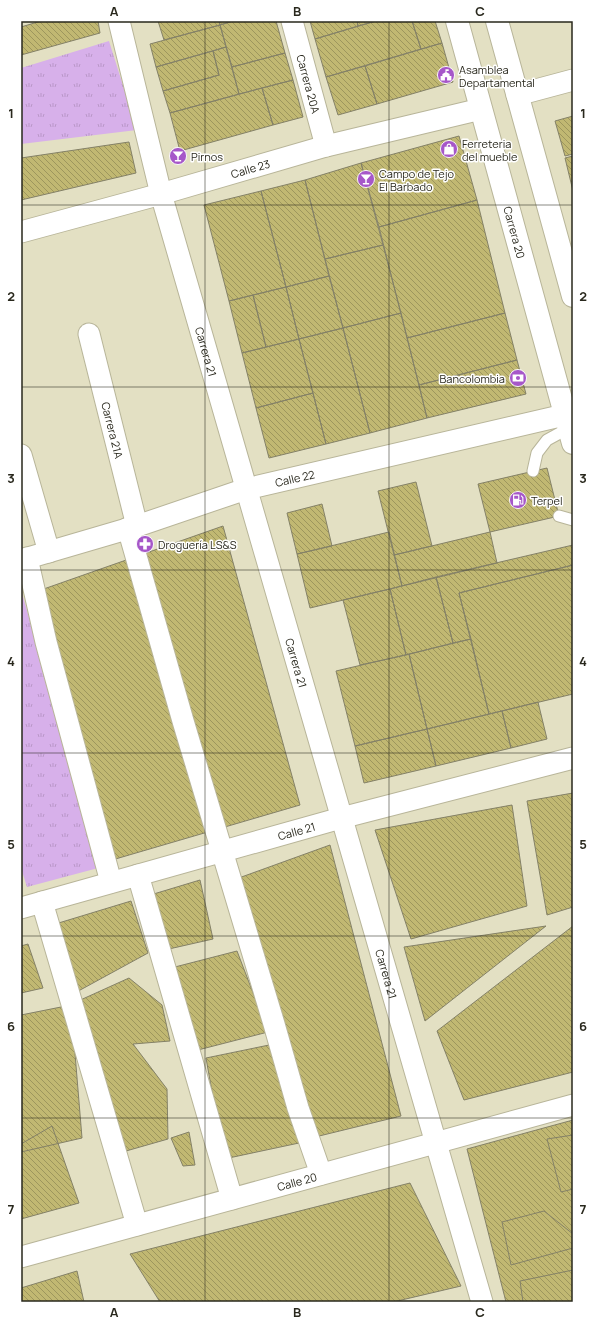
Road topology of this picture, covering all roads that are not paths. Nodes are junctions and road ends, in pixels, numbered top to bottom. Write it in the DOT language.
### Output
graph roads {
  1 [pos="119,21"];
  2 [pos="292,21"];
  3 [pos="457,21"];
  4 [pos="498,21"];
  5 [pos="573,80"];
  6 [pos="518,95"];
  7 [pos="481,109"];
  8 [pos="326,146"];
  9 [pos="161,194"];
  10 [pos="21,232"];
  11 [pos="573,296"];
  12 [pos="89,334"];
  13 [pos="570,425"];
  14 [pos="21,455"];
  15 [pos="533,471"];
  16 [pos="246,489"];
  17 [pos="559,516"];
  18 [pos="573,520"];
  19 [pos="132,527"];
  20 [pos="49,552"];
  21 [pos="24,559"];
  22 [pos="573,758"];
  23 [pos="341,818"];
  24 [pos="223,851"];
  25 [pos="138,875"];
  26 [pos="111,882"];
  27 [pos="27,904"];
  28 [pos="573,1105"];
  29 [pos="436,1143"];
  30 [pos="321,1174"];
  31 [pos="232,1199"];
  32 [pos="137,1226"];
  33 [pos="23,1251"];
  34 [pos="482,1302"];
  1 -- 9 [label="street, Carrera 21"];
  2 -- 8 [label="street, Carrera 20A"];
  3 -- 7 [label="main road, Carrera 20"];
  4 -- 6 [label="main road"];
  5 -- 6 [label="street"];
  6 -- 11 [label="main road"];
  7 -- 8 [label="street, Calle 23"];
  7 -- 13 [label="main road, Carrera 20"];
  8 -- 9 [label="street, Calle 23"];
  9 -- 10 [label="street, Calle 23"];
  9 -- 16 [label="street, Carrera 21"];
  12 -- 19 [label="street, Carrera 21A"];
  13 -- 15 [label="lane"];
  13 -- 16 [label="street, Calle 22"];
  14 -- 20 [label="street"];
  16 -- 19 [label="street, Calle 22"];
  16 -- 23 [label="street, Carrera 21"];
  17 -- 18 [label="lane"];
  19 -- 20 [label="street, Calle 22"];
  19 -- 24 [label="street, Carrera 21A"];
  20 -- 21 [label="street, Calle 22"];
  21 -- 26 [label="street"];
  22 -- 23 [label="street, Calle 21"];
  23 -- 24 [label="street, Calle 21"];
  23 -- 29 [label="street, Carrera 21"];
  24 -- 25 [label="street, Calle 21"];
  24 -- 30 [label="street, Carrera 21A"];
  25 -- 26 [label="street, Calle 21"];
  25 -- 31 [label="street"];
  26 -- 27 [label="street, Calle 21"];
  27 -- 32 [label="street"];
  28 -- 29 [label="street, Calle 20"];
  29 -- 30 [label="street, Calle 20"];
  29 -- 34 [label="street, Carrera 21"];
  30 -- 31 [label="street, Calle 20"];
  31 -- 32 [label="street, Calle 20"];
  32 -- 33 [label="street, Calle 20"];
}
